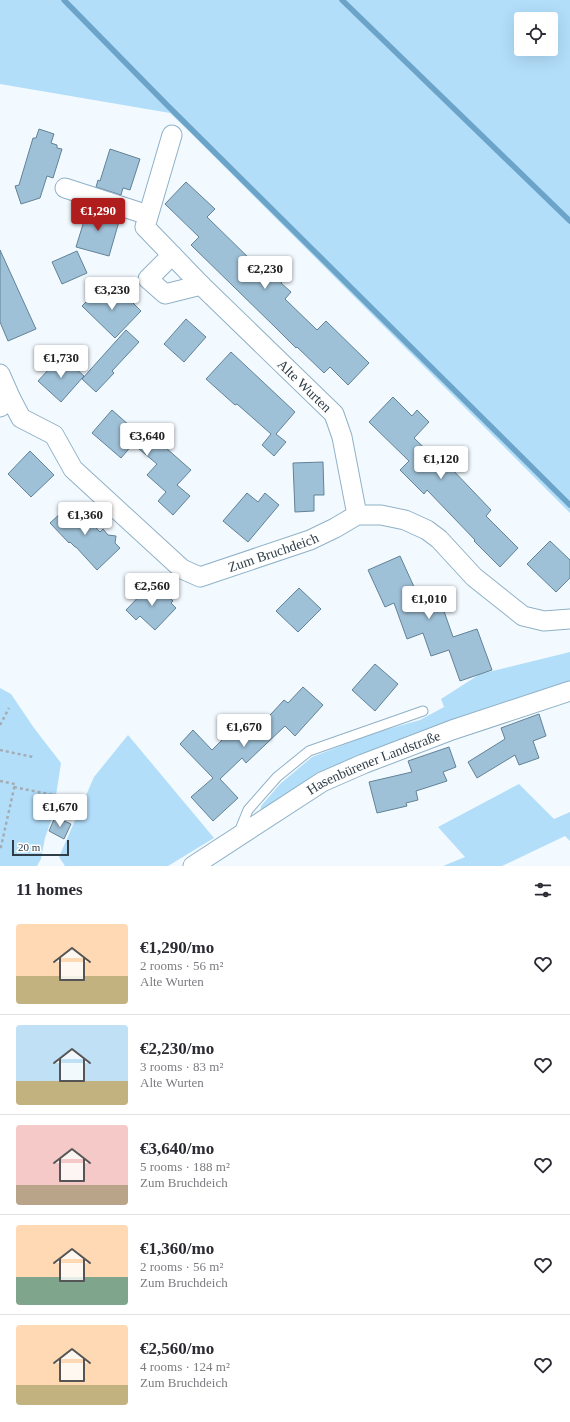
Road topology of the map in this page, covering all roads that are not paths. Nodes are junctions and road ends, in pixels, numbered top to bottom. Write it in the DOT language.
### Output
graph roads {
  1 [pos="172,135"];
  2 [pos="65,188"];
  3 [pos="148,214"];
  4 [pos="172,255"];
  5 [pos="201,285"];
  6 [pos="0,374"];
  7 [pos="5,403"];
  8 [pos="357,515"];
  9 [pos="570,619"];
  10 [pos="570,692"];
  11 [pos="423,711"];
  12 [pos="237,838"];
  13 [pos="193,866"];
  1 -- 3 [label="street, Alte Wurten"];
  2 -- 3 [label="street"];
  3 -- 4 [label="street, Alte Wurten"];
  4 -- 5 [label="street, Alte Wurten"];
  4 -- 5 [label="street"];
  5 -- 8 [label="street, Alte Wurten"];
  6 -- 7 [label="street, Zum Bruchdeich"];
  7 -- 8 [label="street, Zum Bruchdeich"];
  8 -- 9 [label="street"];
  10 -- 12 [label="street, Hasenbürener Landstraße"];
  11 -- 12 [label="lane"];
  12 -- 13 [label="street, Hasenbürener Landstraße"];
}
